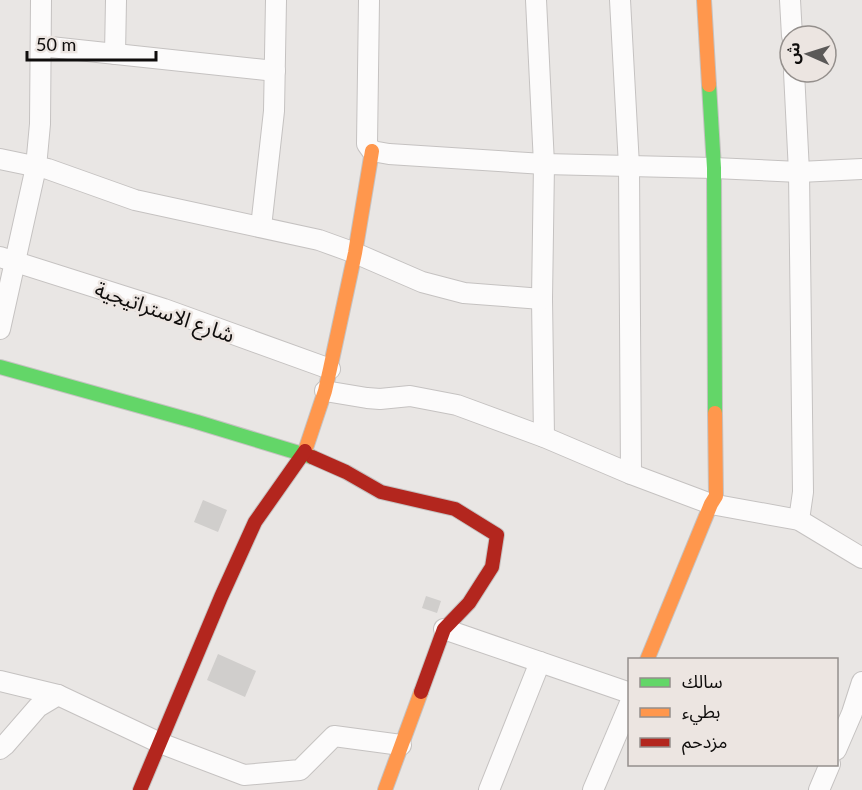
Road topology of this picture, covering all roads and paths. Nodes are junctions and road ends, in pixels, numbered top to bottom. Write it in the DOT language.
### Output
graph roads {
  1 [pos="40,0"];
  2 [pos="116,0"];
  3 [pos="276,0"];
  4 [pos="369,0"];
  5 [pos="536,0"];
  6 [pos="621,0"];
  7 [pos="704,0"];
  8 [pos="790,0"];
  9 [pos="791,24"];
  10 [pos="41,46"];
  11 [pos="115,54"];
  12 [pos="275,71"];
  13 [pos="795,84"];
  14 [pos="372,151"];
  15 [pos="0,159"];
  16 [pos="544,164"];
  17 [pos="629,166"];
  18 [pos="36,167"];
  19 [pos="714,168"];
  20 [pos="862,169"];
  21 [pos="799,171"];
  22 [pos="261,227"];
  23 [pos="356,253"];
  24 [pos="7,259"];
  25 [pos="542,299"];
  26 [pos="0,329"];
  27 [pos="0,367"];
  28 [pos="330,369"];
  29 [pos="325,391"];
  30 [pos="544,437"];
  31 [pos="304,454"];
  32 [pos="631,474"];
  33 [pos="711,504"];
  34 [pos="799,520"];
  35 [pos="862,558"];
  36 [pos="444,629"];
  37 [pos="648,658"];
  38 [pos="540,662"];
  39 [pos="0,681"];
  40 [pos="862,682"];
  41 [pos="628,692"];
  42 [pos="58,695"];
  43 [pos="628,708"];
  44 [pos="160,743"];
  45 [pos="402,745"];
  46 [pos="838,748"];
  47 [pos="0,749"];
  48 [pos="830,766"];
  49 [pos="140,790"];
  50 [pos="385,790"];
  51 [pos="489,790"];
  52 [pos="593,790"];
  53 [pos="819,790"];
  1 -- 10 [label="street"];
  2 -- 11 [label="street"];
  3 -- 12 [label="street"];
  4 -- 14 [label="street"];
  5 -- 16 [label="street"];
  6 -- 17 [label="street"];
  7 -- 19 [label="street"];
  8 -- 9 [label="street"];
  10 -- 11 [label="street"];
  10 -- 18 [label="street"];
  11 -- 12 [label="street"];
  12 -- 22 [label="street"];
  13 -- 21 [label="street"];
  14 -- 16 [label="street"];
  14 -- 23 [label="street"];
  15 -- 18 [label="street"];
  16 -- 17 [label="street"];
  16 -- 25 [label="street"];
  17 -- 19 [label="street"];
  17 -- 32 [label="street"];
  18 -- 22 [label="street"];
  18 -- 24 [label="street"];
  19 -- 21 [label="street"];
  19 -- 33 [label="street"];
  20 -- 21 [label="street"];
  21 -- 34 [label="street"];
  22 -- 23 [label="street"];
  23 -- 25 [label="street"];
  23 -- 28 [label="street"];
  24 -- 26 [label="street"];
  24 -- 28 [label="street, شارع الاستراتيجية"];
  25 -- 30 [label="street"];
  27 -- 31 [label="street"];
  28 -- 29 [label="street"];
  29 -- 30 [label="street"];
  29 -- 31 [label="street"];
  30 -- 32 [label="street"];
  31 -- 36 [label="street"];
  31 -- 44 [label="street"];
  32 -- 33 [label="street"];
  33 -- 34 [label="street"];
  33 -- 37 [label="street"];
  34 -- 35 [label="street"];
  36 -- 38 [label="street"];
  36 -- 45 [label="street"];
  38 -- 41 [label="street"];
  38 -- 51 [label="street"];
  39 -- 42 [label="street"];
  40 -- 46 [label="street"];
  42 -- 44 [label="street"];
  42 -- 47 [label="street"];
  43 -- 52 [label="street"];
  44 -- 45 [label="street"];
  44 -- 49 [label="street"];
  45 -- 50 [label="street"];
  48 -- 53 [label="street"];
}
